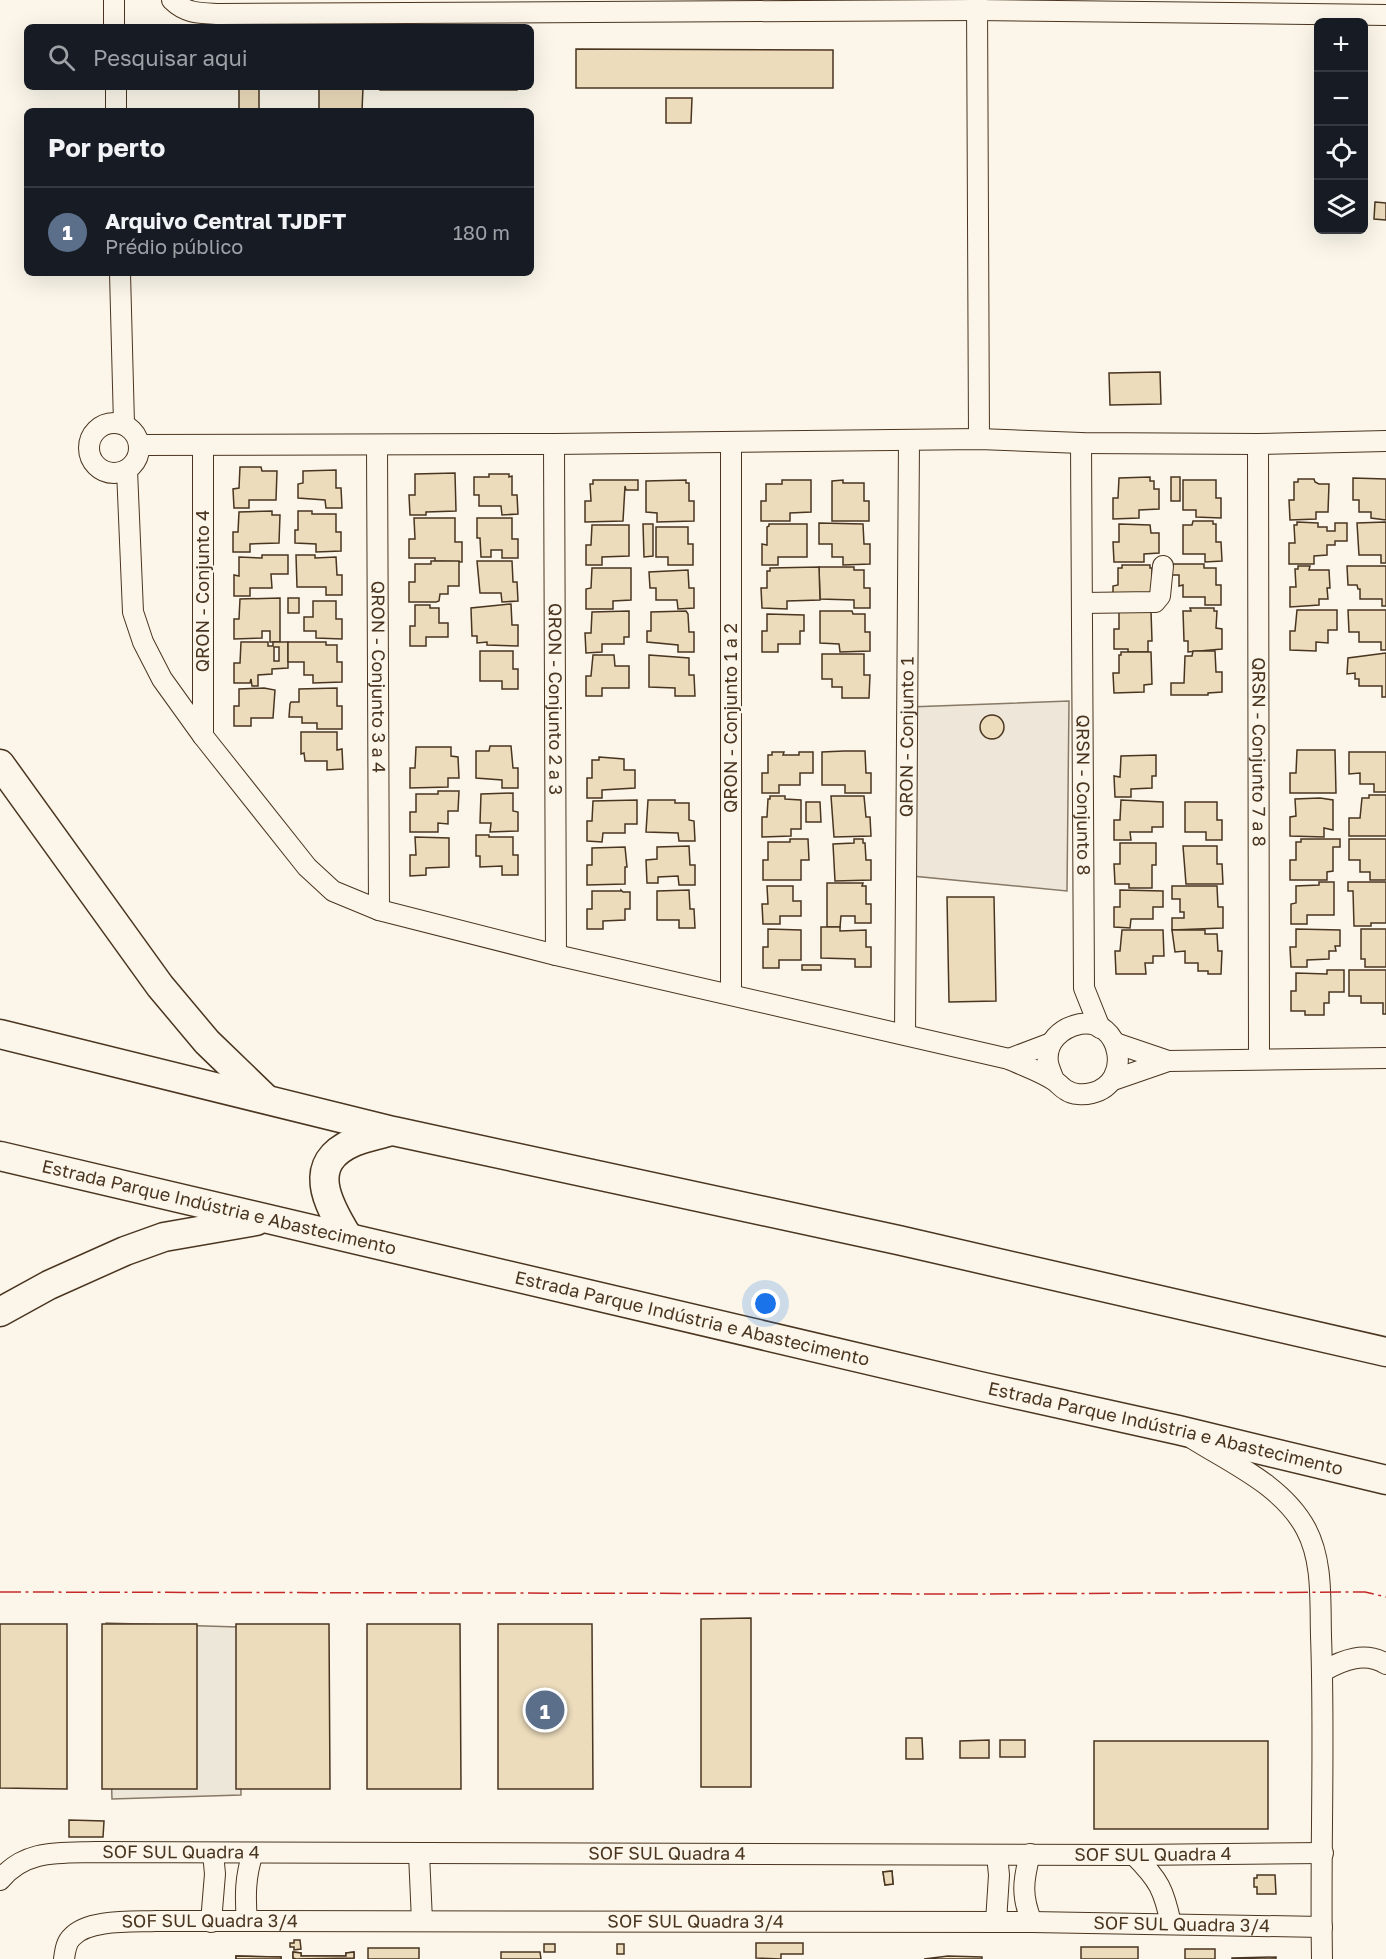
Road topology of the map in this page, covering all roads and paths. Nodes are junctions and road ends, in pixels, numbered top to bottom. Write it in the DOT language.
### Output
graph roads {
  1 [pos="114,0"];
  2 [pos="172,0"];
  3 [pos="976,5"];
  4 [pos="1386,15"];
  5 [pos="114,24"];
  6 [pos="116,90"];
  7 [pos="116,108"];
  8 [pos="120,276"];
  9 [pos="124,424"];
  10 [pos="979,439"];
  11 [pos="909,440"];
  12 [pos="1386,441"];
  13 [pos="731,442"];
  14 [pos="1081,443"];
  15 [pos="554,444"];
  16 [pos="1258,444"];
  17 [pos="139,445"];
  18 [pos="377,445"];
  19 [pos="203,446"];
  20 [pos="127,471"];
  21 [pos="105,472"];
  22 [pos="129,523"];
  23 [pos="1163,566"];
  24 [pos="1082,603"];
  25 [pos="203,736"];
  26 [pos="0,764"];
  27 [pos="379,910"];
  28 [pos="556,955"];
  29 [pos="1084,988"];
  30 [pos="730,994"];
  31 [pos="1069,1026"];
  32 [pos="1100,1028"];
  33 [pos="0,1034"];
  34 [pos="905,1034"];
  35 [pos="1051,1043"];
  36 [pos="1115,1043"];
  37 [pos="1259,1058"];
  38 [pos="1386,1058"];
  39 [pos="1009,1059"];
  40 [pos="1168,1061"];
  41 [pos="1054,1080"];
  42 [pos="1113,1080"];
  43 [pos="267,1100"];
  44 [pos="393,1131"];
  45 [pos="0,1156"];
  46 [pos="269,1219"];
  47 [pos="348,1237"];
  48 [pos="0,1312"];
  49 [pos="1386,1352"];
  50 [pos="1179,1430"];
  51 [pos="1386,1480"];
  52 [pos="1386,1664"];
  53 [pos="1323,1671"];
  54 [pos="213,1853"];
  55 [pos="253,1853"];
  56 [pos="1323,1853"];
  57 [pos="419,1854"];
  58 [pos="1030,1854"];
  59 [pos="997,1855"];
  60 [pos="1134,1855"];
  61 [pos="0,1880"];
  62 [pos="247,1921"];
  63 [pos="423,1921"];
  64 [pos="211,1922"];
  65 [pos="996,1922"];
  66 [pos="1032,1922"];
  67 [pos="1171,1924"];
  68 [pos="1322,1927"];
  69 [pos="64,1959"];
  70 [pos="1322,1959"];
  1 -- 5 [label="street"];
  2 -- 3 [label="street"];
  3 -- 4 [label="street"];
  3 -- 10 [label="street"];
  6 -- 7 [label="street"];
  8 -- 9 [label="street"];
  9 -- 17 [label="street"];
  9 -- 21 [label="street"];
  10 -- 11 [label="street"];
  10 -- 14 [label="street"];
  11 -- 13 [label="street"];
  11 -- 34 [label="street, QRON - Conjunto 1"];
  12 -- 16 [label="street"];
  13 -- 15 [label="street"];
  13 -- 30 [label="street, QRON - Conjunto 1 a 2"];
  14 -- 16 [label="street"];
  14 -- 24 [label="street, QRSN - Conjunto 8"];
  15 -- 18 [label="street"];
  15 -- 28 [label="street, QRON - Conjunto 2 a 3"];
  16 -- 37 [label="street, QRSN - Conjunto 7 a 8"];
  17 -- 19 [label="street"];
  17 -- 20 [label="street"];
  18 -- 19 [label="street"];
  18 -- 27 [label="street, QRON - Conjunto 3 a 4"];
  19 -- 25 [label="street, QRON - Conjunto 4"];
  20 -- 21 [label="street"];
  20 -- 22 [label="street"];
  21 -- 22 [label="street"];
  22 -- 25 [label="street"];
  23 -- 24 [label="street"];
  24 -- 29 [label="street, QRSN - Conjunto 8"];
  25 -- 27 [label="street"];
  26 -- 43 [label="highway"];
  27 -- 28 [label="street"];
  28 -- 30 [label="street"];
  29 -- 31 [label="street, QRSN - Conjunto 8"];
  29 -- 32 [label="street, QRSN - Conjunto 8"];
  30 -- 34 [label="street"];
  31 -- 32 [label="street"];
  31 -- 35 [label="street"];
  32 -- 36 [label="street"];
  33 -- 43 [label="highway"];
  34 -- 39 [label="street"];
  35 -- 39 [label="street"];
  35 -- 41 [label="street"];
  36 -- 40 [label="street"];
  36 -- 42 [label="street"];
  37 -- 38 [label="street"];
  37 -- 40 [label="street"];
  39 -- 41 [label="street"];
  40 -- 42 [label="street"];
  41 -- 42 [label="street"];
  43 -- 44 [label="highway"];
  44 -- 47 [label="highway"];
  44 -- 49 [label="highway"];
  45 -- 46 [label="highway, Estrada Parque Indústria e Abastecimento"];
  46 -- 47 [label="highway, Estrada Parque Indústria e Abastecimento"];
  46 -- 48 [label="highway"];
  47 -- 50 [label="highway, Estrada Parque Indústria e Abastecimento"];
  50 -- 51 [label="highway, Estrada Parque Indústria e Abastecimento"];
  50 -- 53 [label="street"];
  52 -- 53 [label="street"];
  53 -- 56 [label="street"];
  54 -- 55 [label="street, SOF SUL Quadra 4"];
  54 -- 61 [label="street, SOF SUL Quadra 4"];
  54 -- 64 [label="street"];
  55 -- 57 [label="street, SOF SUL Quadra 4"];
  55 -- 62 [label="street"];
  56 -- 60 [label="street, SOF SUL Quadra 4"];
  56 -- 68 [label="street"];
  57 -- 59 [label="street, SOF SUL Quadra 4"];
  57 -- 63 [label="street"];
  58 -- 59 [label="street, SOF SUL Quadra 4"];
  58 -- 60 [label="street, SOF SUL Quadra 4"];
  58 -- 66 [label="street"];
  59 -- 65 [label="street"];
  60 -- 67 [label="street"];
  62 -- 63 [label="street, SOF SUL Quadra 3/4"];
  62 -- 64 [label="street, SOF SUL Quadra 3/4"];
  63 -- 65 [label="street, SOF SUL Quadra 3/4"];
  64 -- 69 [label="street, SOF SUL Quadra 3/4"];
  65 -- 66 [label="street, SOF SUL Quadra 3/4"];
  66 -- 67 [label="street, SOF SUL Quadra 3/4"];
  67 -- 68 [label="street, SOF SUL Quadra 3/4"];
  68 -- 70 [label="street"];
}
